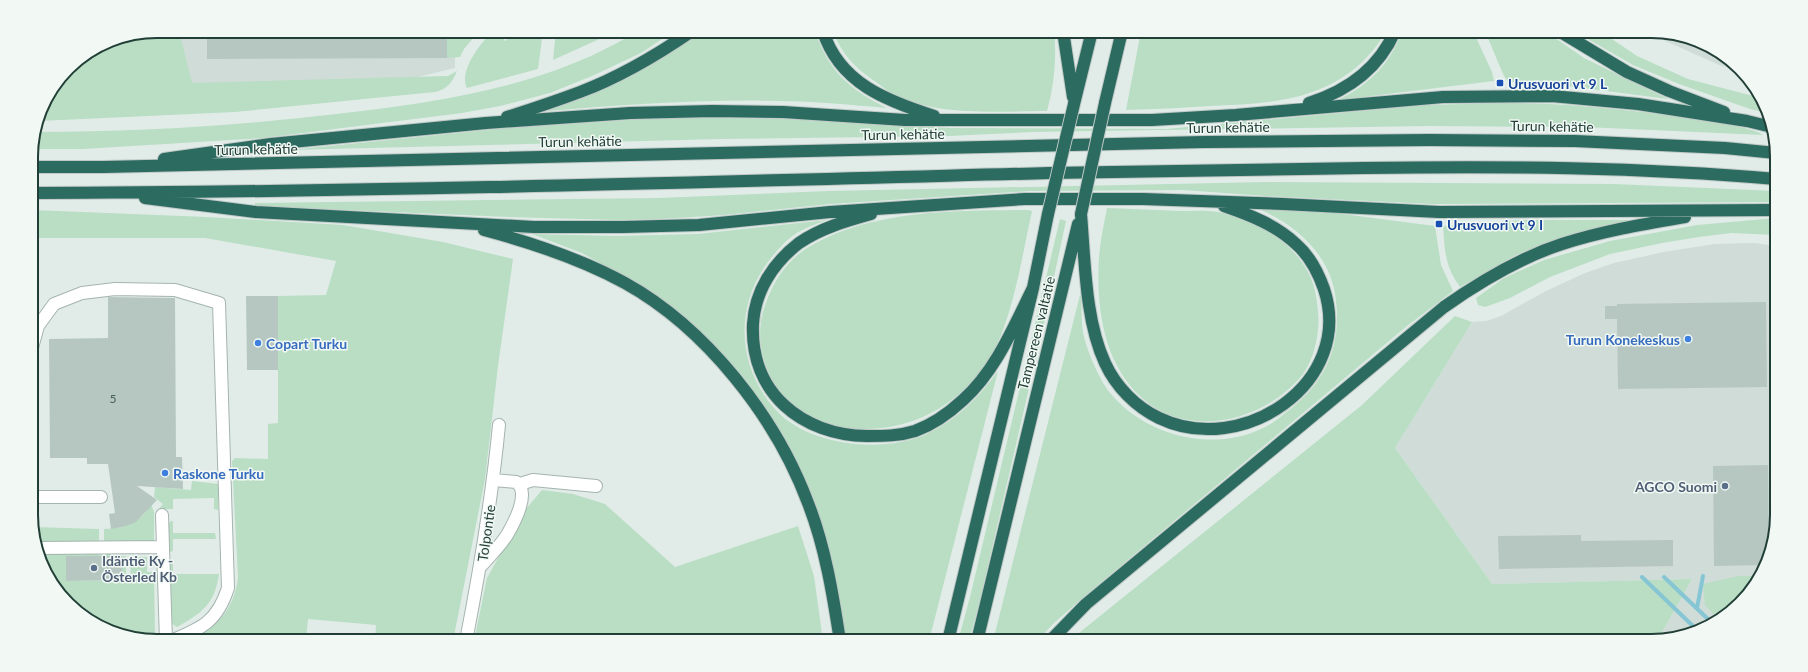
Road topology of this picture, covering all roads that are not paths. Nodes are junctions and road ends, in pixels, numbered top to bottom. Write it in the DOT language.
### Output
graph roads {
  1 [pos="681,38"];
  2 [pos="825,38"];
  3 [pos="1064,38"];
  4 [pos="1090,38"];
  5 [pos="1120,38"];
  6 [pos="1391,38"];
  7 [pos="1571,38"];
  8 [pos="1074,104"];
  9 [pos="1293,109"];
  10 [pos="944,120"];
  11 [pos="1747,121"];
  12 [pos="486,123"];
  13 [pos="1766,126"];
  14 [pos="1770,152"];
  15 [pos="38,167"];
  16 [pos="103,167"];
  17 [pos="1770,178"];
  18 [pos="100,192"];
  19 [pos="38,193"];
  20 [pos="1213,202"];
  21 [pos="891,208"];
  22 [pos="1770,210"];
  23 [pos="1712,212"];
  24 [pos="1081,214"];
  25 [pos="462,224"];
  26 [pos="1033,288"];
  27 [pos="38,326"];
  28 [pos="499,425"];
  29 [pos="494,480"];
  30 [pos="520,484"];
  31 [pos="596,486"];
  32 [pos="38,497"];
  33 [pos="101,497"];
  34 [pos="162,515"];
  35 [pos="163,546"];
  36 [pos="43,548"];
  37 [pos="481,566"];
  38 [pos="166,634"];
  39 [pos="188,634"];
  40 [pos="467,634"];
  41 [pos="839,634"];
  42 [pos="950,634"];
  43 [pos="979,634"];
  44 [pos="1057,634"];
  1 -- 12 [label="highway"];
  2 -- 10 [label="highway"];
  3 -- 8 [label="highway"];
  4 -- 8 [label="highway, Tampereen valtatie"];
  5 -- 24 [label="highway, Tampereen valtatie, bridge"];
  6 -- 9 [label="highway"];
  7 -- 11 [label="highway"];
  8 -- 26 [label="highway, Tampereen valtatie, bridge"];
  9 -- 10 [label="highway"];
  9 -- 11 [label="highway"];
  10 -- 12 [label="highway"];
  11 -- 13 [label="highway"];
  12 -- 16 [label="highway"];
  14 -- 16 [label="highway, Turun kehätie"];
  15 -- 16 [label="highway, Turun kehätie"];
  17 -- 18 [label="highway"];
  18 -- 19 [label="highway"];
  18 -- 25 [label="highway"];
  20 -- 21 [label="highway"];
  20 -- 23 [label="highway"];
  20 -- 24 [label="highway"];
  21 -- 25 [label="highway"];
  21 -- 26 [label="highway"];
  22 -- 23 [label="highway"];
  23 -- 44 [label="highway"];
  24 -- 43 [label="highway, Tampereen valtatie"];
  25 -- 41 [label="highway"];
  26 -- 42 [label="highway, Tampereen valtatie"];
  27 -- 39 [label="street"];
  28 -- 29 [label="street, Tolpontie"];
  29 -- 30 [label="street"];
  29 -- 37 [label="street, Tolpontie"];
  30 -- 31 [label="street"];
  30 -- 37 [label="street"];
  32 -- 33 [label="street"];
  34 -- 35 [label="street"];
  35 -- 36 [label="street"];
  35 -- 38 [label="street"];
  37 -- 40 [label="street, Tolpontie"];
}
